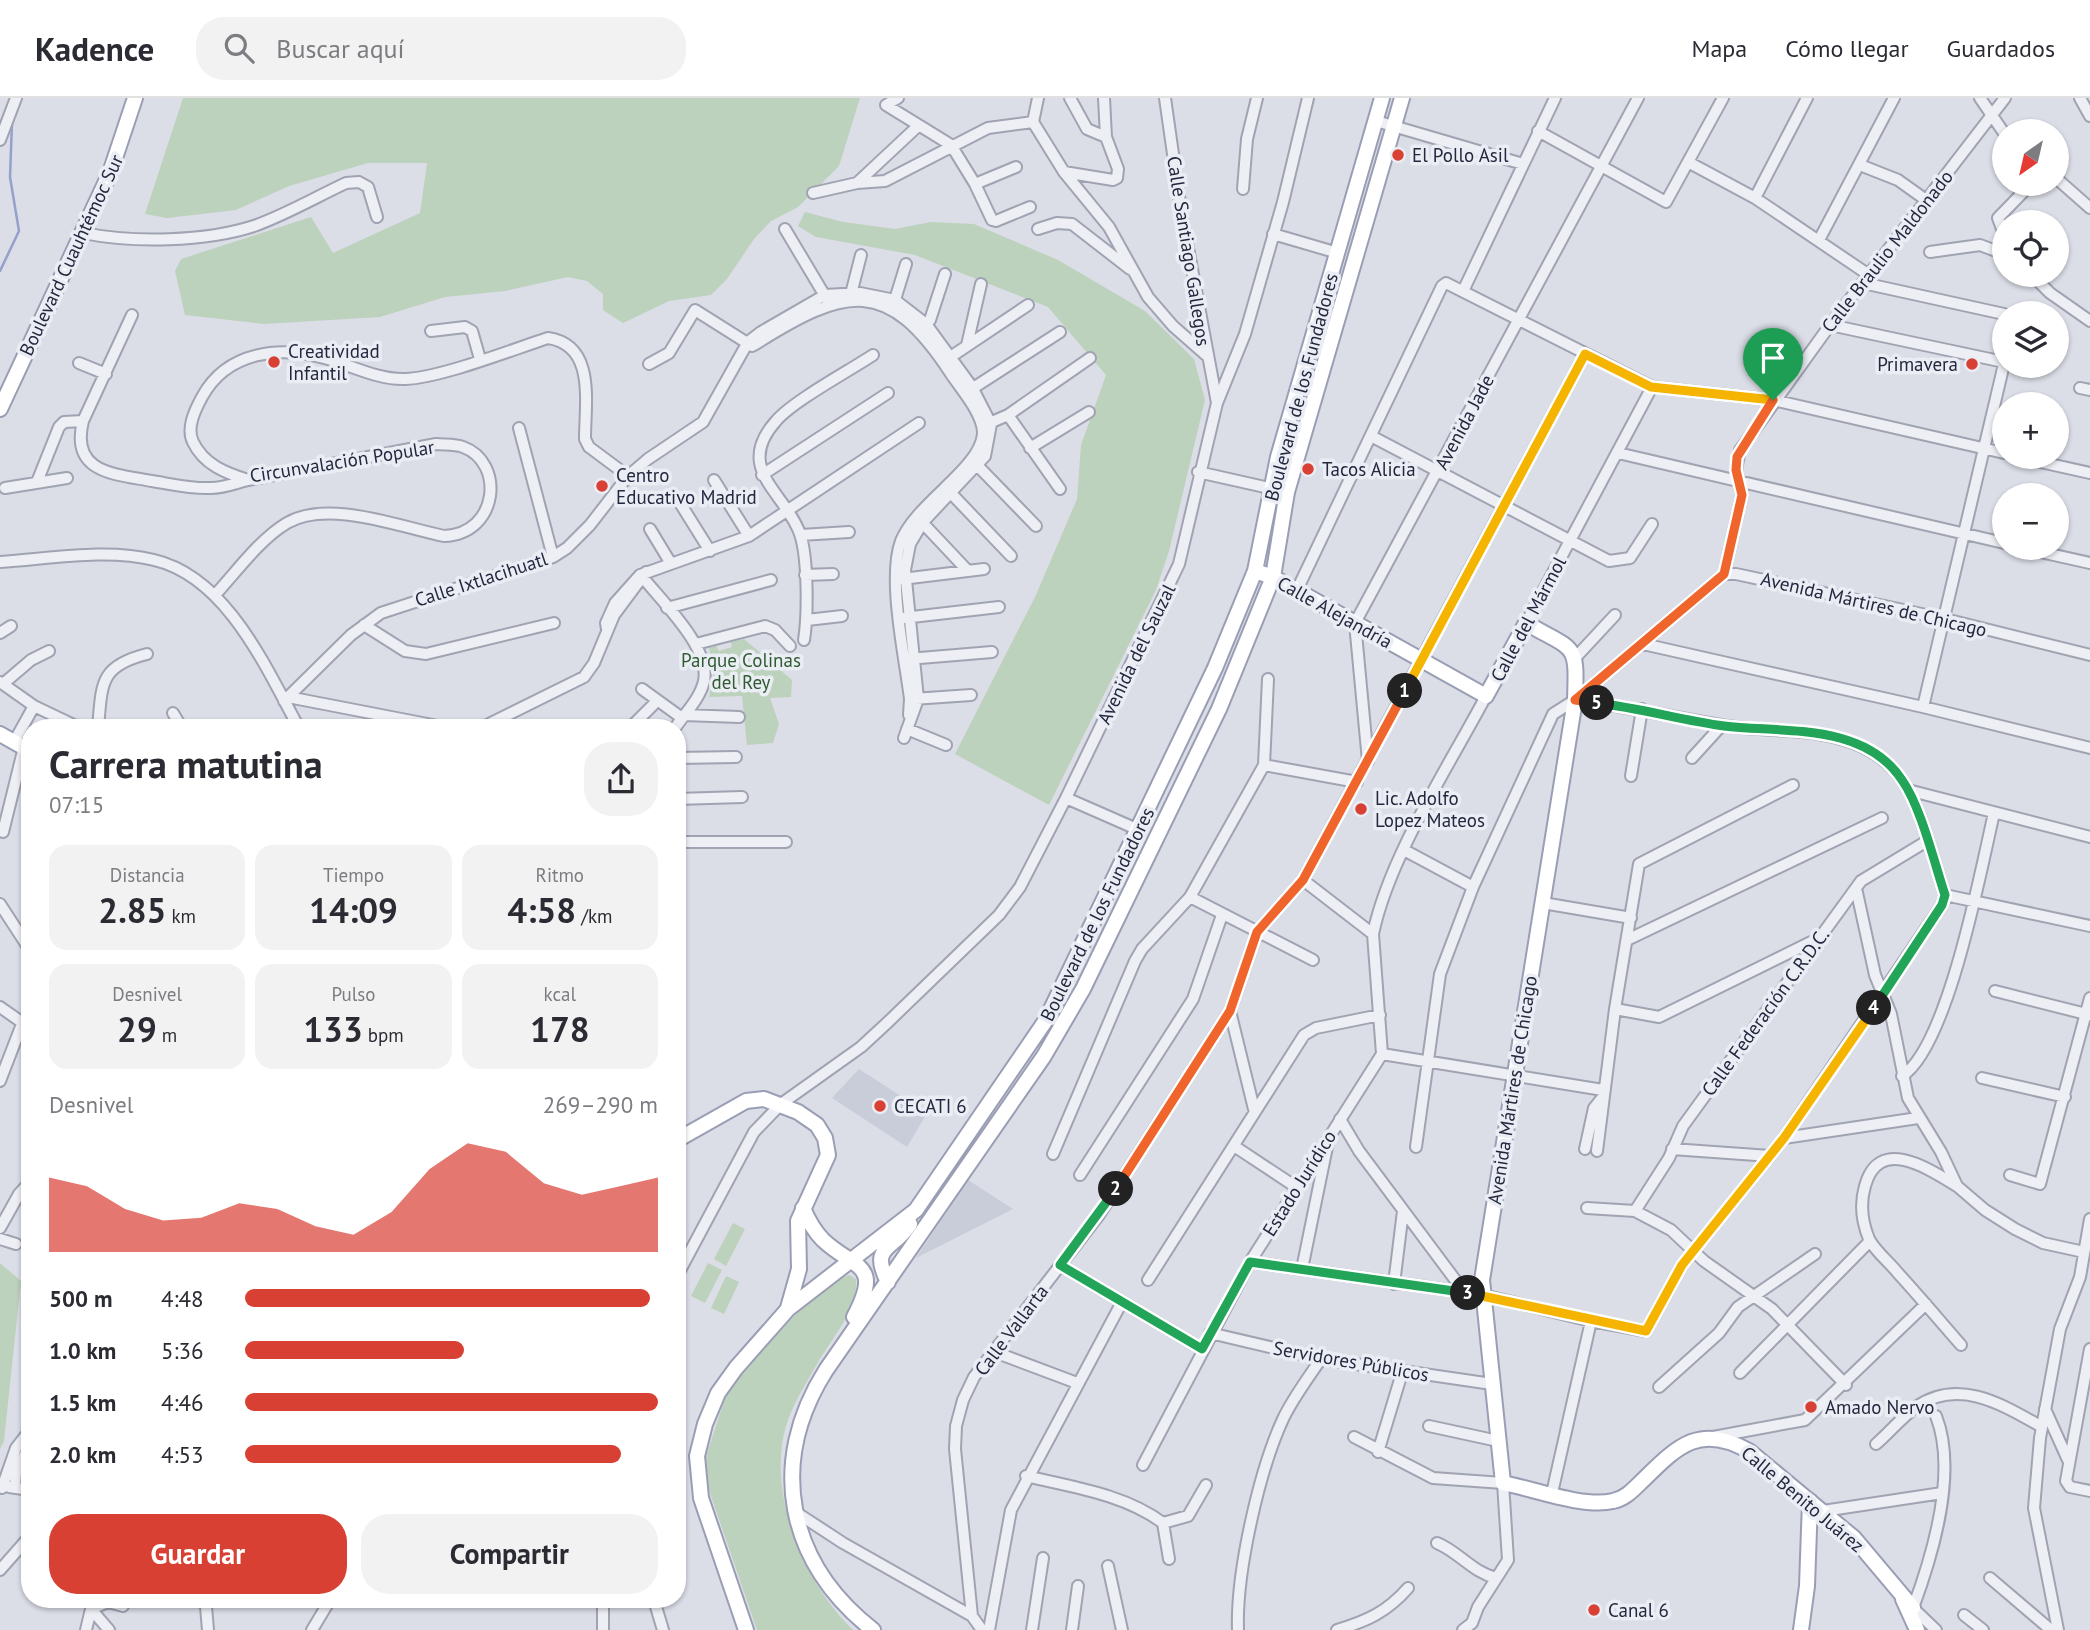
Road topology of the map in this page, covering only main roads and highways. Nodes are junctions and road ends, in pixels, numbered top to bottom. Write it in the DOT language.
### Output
graph roads {
  1 [pos="135,98"];
  2 [pos="1382,98"];
  3 [pos="1402,98"];
  4 [pos="0,409"];
  5 [pos="1255,571"];
  6 [pos="1273,577"];
  7 [pos="1526,623"];
  8 [pos="1486,696"];
  9 [pos="0,734"];
  10 [pos="21,745"];
  11 [pos="1082,949"];
  12 [pos="1083,989"];
  13 [pos="686,1135"];
  14 [pos="803,1208"];
  15 [pos="916,1210"];
  16 [pos="852,1259"];
  17 [pos="888,1282"];
  18 [pos="788,1309"];
  19 [pos="840,1349"];
  20 [pos="1503,1483"];
  21 [pos="1810,1501"];
  22 [pos="1900,1593"];
  23 [pos="1913,1608"];
  24 [pos="746,1630"];
  25 [pos="873,1630"];
  26 [pos="1801,1630"];
  27 [pos="1917,1630"];
  1 -- 4 [label="main road, Boulevard Cuauhtémoc Sur"];
  2 -- 5 [label="main road, Boulevard de los Fundadores"];
  3 -- 6 [label="main road, Boulevard de los Fundadores"];
  5 -- 6 [label="main road, Calle Alejandría"];
  5 -- 11 [label="main road, Boulevard de los Fundadores"];
  6 -- 8 [label="main road, Calle Alejandría"];
  6 -- 12 [label="main road, Boulevard de los Fundadores"];
  7 -- 8 [label="main road, Calle del Mármol"];
  7 -- 20 [label="main road, Avenida Mártires de Chicago"];
  9 -- 10 [label="main road"];
  11 -- 12 [label="main road"];
  11 -- 15 [label="main road, Boulevard de los Fundadores"];
  12 -- 17 [label="main road, Boulevard de los Fundadores"];
  13 -- 14 [label="main road"];
  14 -- 16 [label="main road"];
  14 -- 18 [label="main road"];
  15 -- 16 [label="main road, Boulevard de los Fundadores"];
  15 -- 17 [label="main road"];
  16 -- 18 [label="main road, Boulevard de los Fundadores"];
  16 -- 19 [label="main road"];
  17 -- 19 [label="main road, Boulevard de los Fundadores"];
  18 -- 24 [label="main road, Boulevard de los Fundadores"];
  19 -- 25 [label="main road, Boulevard de los Fundadores"];
  20 -- 21 [label="main road, Calle Benito Juárez"];
  21 -- 22 [label="main road, Calle Benito Juárez"];
  21 -- 26 [label="main road"];
  22 -- 23 [label="main road, Calle Benito Juárez"];
  22 -- 27 [label="main road, Calle Benito Juárez"];
}
